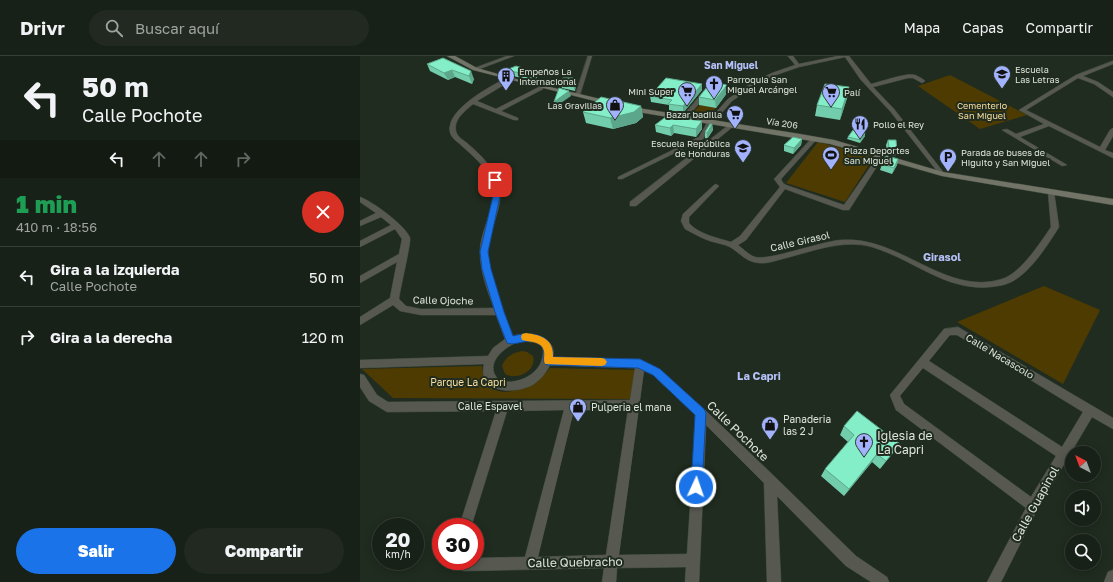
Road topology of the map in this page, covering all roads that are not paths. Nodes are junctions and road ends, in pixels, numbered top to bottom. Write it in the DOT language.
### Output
graph roads {
  1 [pos="450,56"];
  2 [pos="512,56"];
  3 [pos="590,56"];
  4 [pos="790,56"];
  5 [pos="846,56"];
  6 [pos="1113,62"];
  7 [pos="798,66"];
  8 [pos="475,69"];
  9 [pos="1078,76"];
  10 [pos="510,79"];
  11 [pos="922,80"];
  12 [pos="710,86"];
  13 [pos="869,86"];
  14 [pos="541,88"];
  15 [pos="1113,95"];
  16 [pos="577,96"];
  17 [pos="474,102"];
  18 [pos="496,110"];
  19 [pos="684,118"];
  20 [pos="516,119"];
  21 [pos="710,122"];
  22 [pos="1049,124"];
  23 [pos="732,125"];
  24 [pos="1005,130"];
  25 [pos="1113,130"];
  26 [pos="1016,136"];
  27 [pos="814,139"];
  28 [pos="1102,150"];
  29 [pos="1113,156"];
  30 [pos="880,157"];
  31 [pos="1064,165"];
  32 [pos="942,174"];
  33 [pos="620,178"];
  34 [pos="716,186"];
  35 [pos="784,186"];
  36 [pos="1051,192"];
  37 [pos="360,199"];
  38 [pos="1113,202"];
  39 [pos="633,204"];
  40 [pos="381,214"];
  41 [pos="360,224"];
  42 [pos="396,225"];
  43 [pos="360,244"];
  44 [pos="732,245"];
  45 [pos="404,255"];
  46 [pos="360,280"];
  47 [pos="394,300"];
  48 [pos="499,312"];
  49 [pos="360,321"];
  50 [pos="510,340"];
  51 [pos="489,360"];
  52 [pos="548,361"];
  53 [pos="922,362"];
  54 [pos="360,364"];
  55 [pos="640,364"];
  56 [pos="360,378"];
  57 [pos="633,405"];
  58 [pos="503,406"];
  59 [pos="570,406"];
  60 [pos="1090,410"];
  61 [pos="701,413"];
  62 [pos="1113,424"];
  63 [pos="1063,454"];
  64 [pos="770,480"];
  65 [pos="1033,506"];
  66 [pos="468,518"];
  67 [pos="692,560"];
  68 [pos="611,562"];
  69 [pos="530,563"];
  70 [pos="484,564"];
  71 [pos="1113,577"];
  72 [pos="609,582"];
  73 [pos="692,582"];
  74 [pos="774,582"];
  75 [pos="882,582"];
  76 [pos="994,582"];
  77 [pos="1111,582"];
  1 -- 8 [label="main road, Vía 206"];
  2 -- 8 [label="street"];
  3 -- 16 [label="street"];
  4 -- 7 [label="street"];
  5 -- 7 [label="street"];
  5 -- 13 [label="street"];
  6 -- 9 [label="street"];
  7 -- 21 [label="street"];
  8 -- 10 [label="main road, Vía 206"];
  9 -- 15 [label="street"];
  9 -- 22 [label="street"];
  10 -- 14 [label="main road, Vía 206"];
  10 -- 17 [label="street"];
  11 -- 13 [label="street"];
  12 -- 19 [label="street"];
  13 -- 32 [label="street"];
  14 -- 16 [label="main road, Vía 206"];
  14 -- 18 [label="street"];
  16 -- 19 [label="main road, Vía 206"];
  17 -- 18 [label="street"];
  17 -- 48 [label="street"];
  18 -- 20 [label="street"];
  19 -- 21 [label="main road, Vía 206"];
  21 -- 23 [label="main road, Vía 206"];
  21 -- 33 [label="street"];
  22 -- 26 [label="street"];
  22 -- 28 [label="street"];
  23 -- 27 [label="main road, Vía 206"];
  23 -- 39 [label="street"];
  24 -- 26 [label="street"];
  25 -- 28 [label="street"];
  26 -- 31 [label="street"];
  27 -- 30 [label="main road, Vía 206"];
  27 -- 35 [label="street"];
  28 -- 29 [label="street"];
  30 -- 32 [label="main road, Vía 206"];
  30 -- 35 [label="street"];
  32 -- 36 [label="main road, Vía 206"];
  34 -- 44 [label="street, Calle Girasol"];
  35 -- 44 [label="street"];
  36 -- 38 [label="main road, Vía 206"];
  36 -- 44 [label="street, Calle Girasol"];
  37 -- 40 [label="street"];
  40 -- 41 [label="street"];
  40 -- 42 [label="street"];
  42 -- 43 [label="street"];
  42 -- 45 [label="street"];
  45 -- 46 [label="street"];
  45 -- 47 [label="street"];
  47 -- 48 [label="street, Calle Ojoche"];
  47 -- 49 [label="street"];
  48 -- 50 [label="street"];
  50 -- 51 [label="street"];
  50 -- 52 [label="street"];
  51 -- 52 [label="street"];
  51 -- 54 [label="street"];
  52 -- 55 [label="street, Calle Pochote"];
  53 -- 60 [label="street, Calle Nacascolo"];
  53 -- 63 [label="street"];
  53 -- 65 [label="street, Calle Nacascolo"];
  55 -- 57 [label="street"];
  55 -- 61 [label="street, Calle Pochote"];
  56 -- 58 [label="street, Calle Espavel"];
  57 -- 59 [label="street, Calle Espavel"];
  57 -- 68 [label="street"];
  58 -- 59 [label="street, Calle Espavel"];
  58 -- 66 [label="street"];
  59 -- 69 [label="street"];
  60 -- 62 [label="street"];
  60 -- 63 [label="street, Calle Guapinol"];
  61 -- 64 [label="street, Calle Pochote"];
  61 -- 67 [label="street"];
  63 -- 65 [label="street, Calle Guapinol"];
  64 -- 74 [label="street"];
  64 -- 75 [label="street, Calle Pochote"];
  65 -- 76 [label="street, Calle Guapinol"];
  67 -- 68 [label="street, Calle Quebracho"];
  67 -- 73 [label="street"];
  68 -- 69 [label="street, Calle Quebracho"];
  68 -- 72 [label="street"];
  69 -- 70 [label="street, Calle Quebracho"];
  71 -- 77 [label="street"];
}
